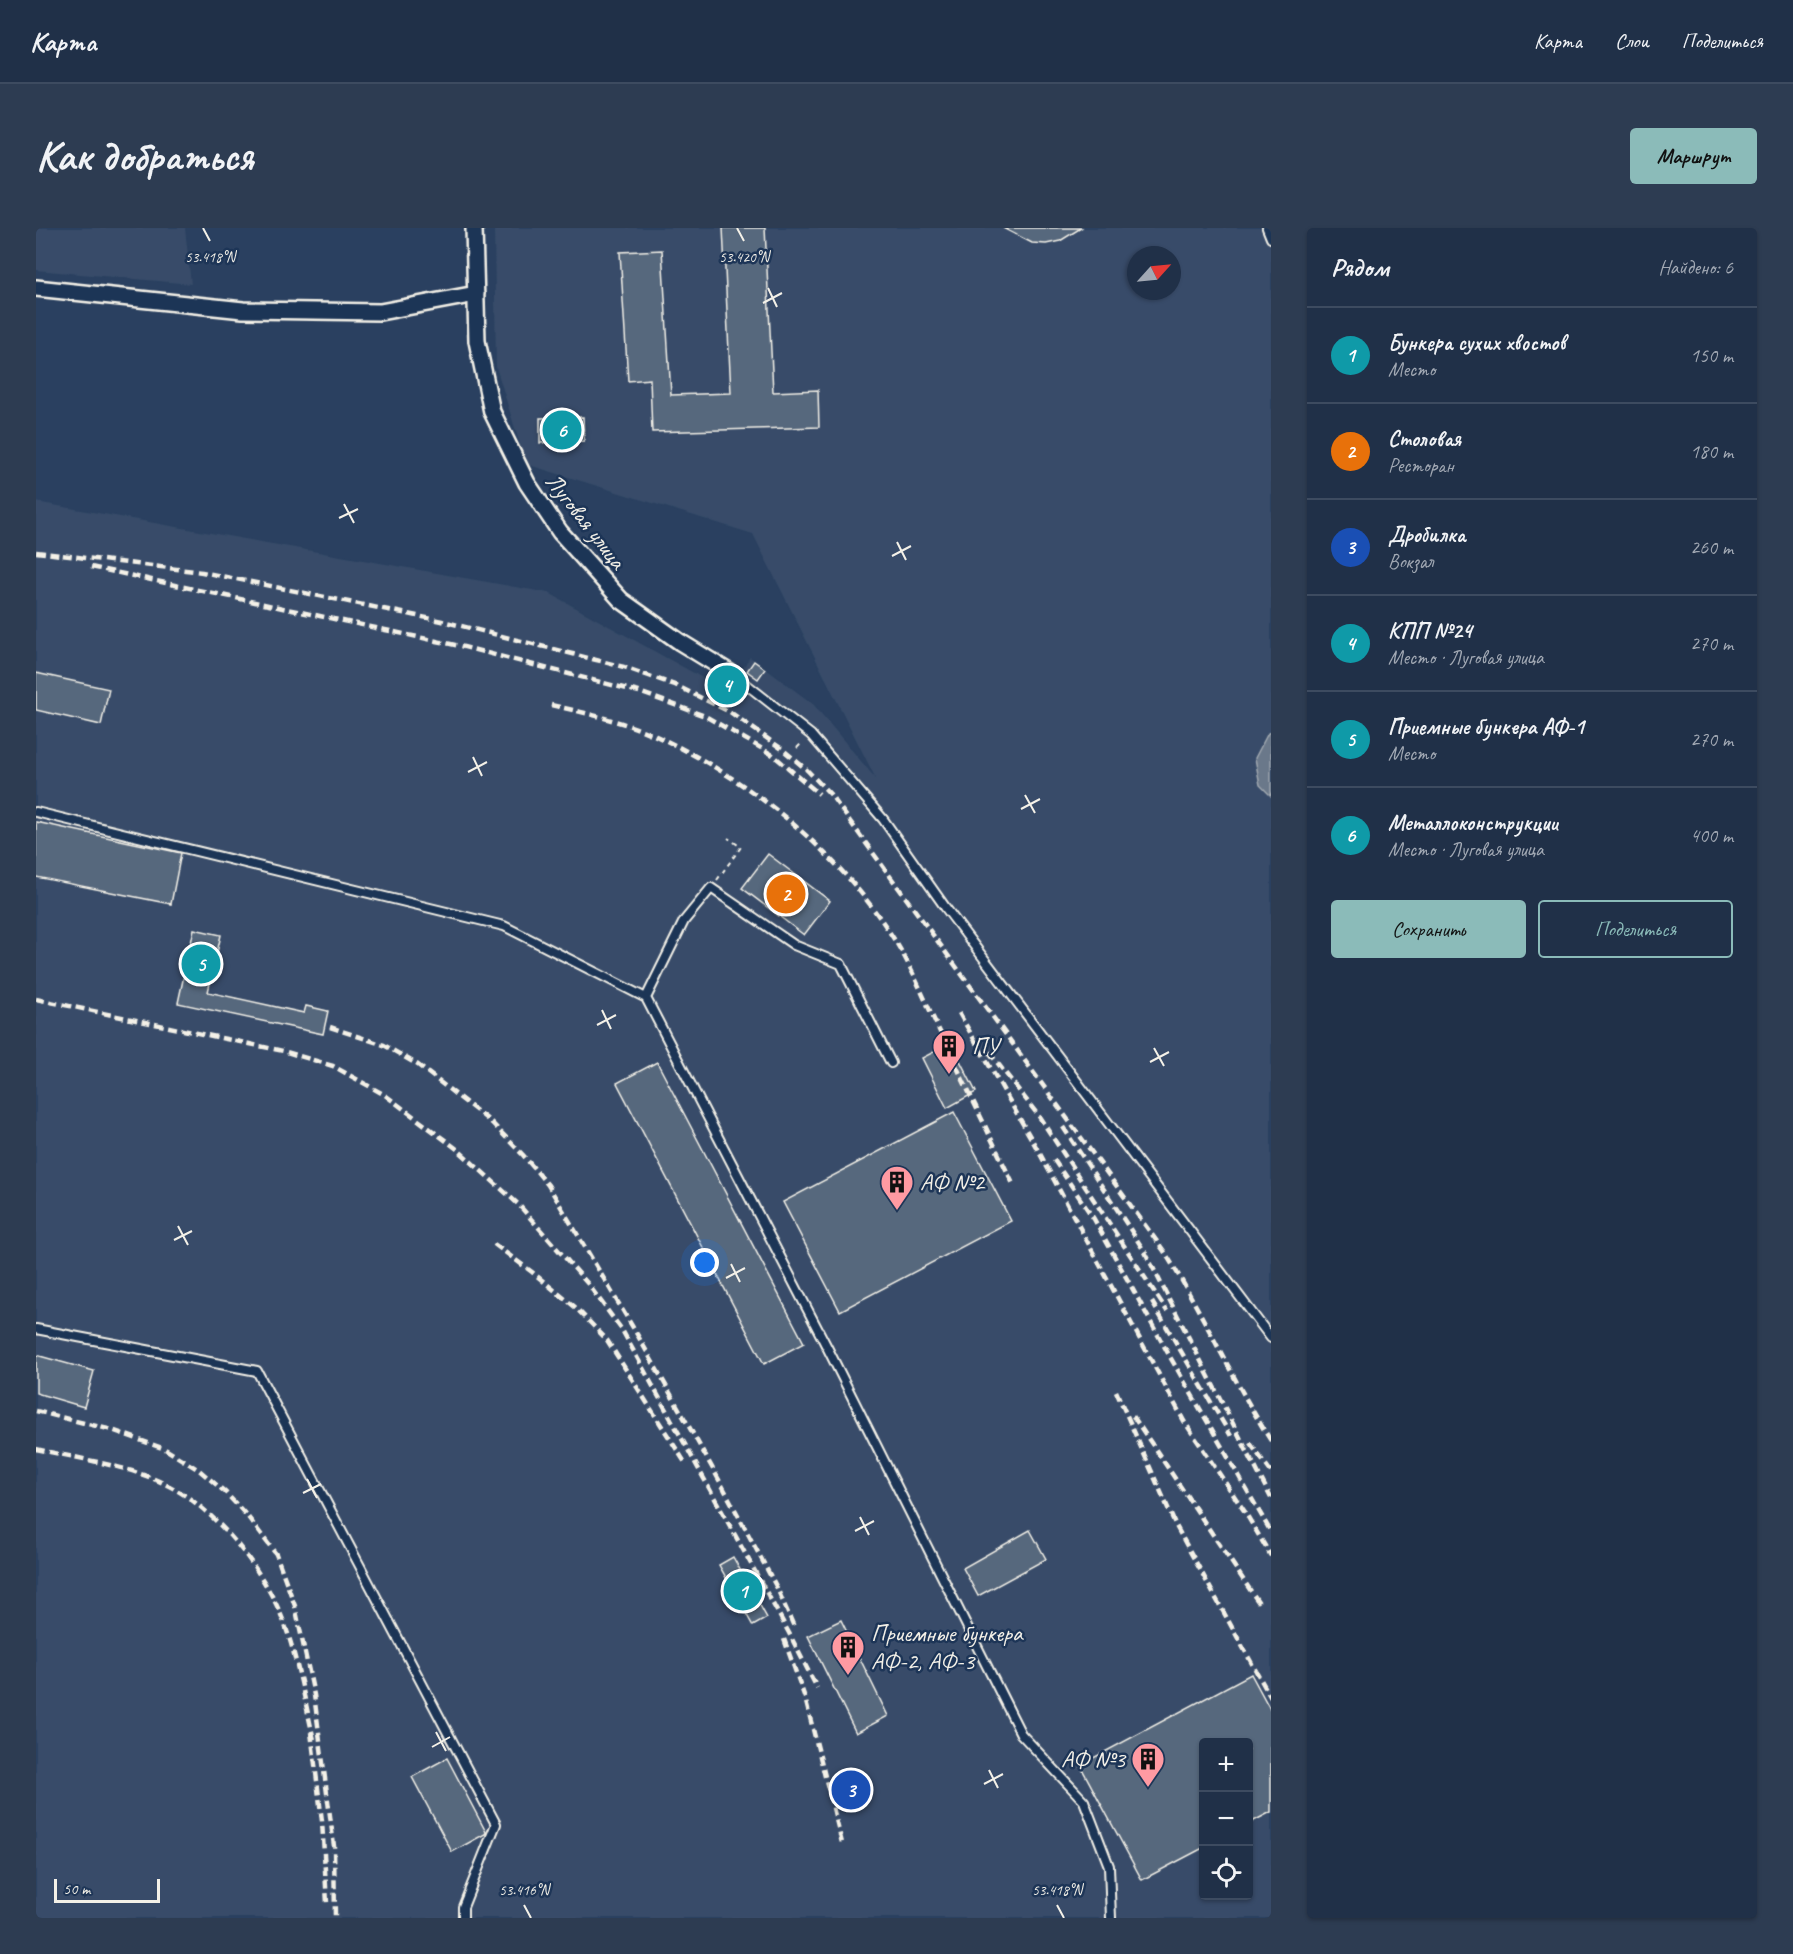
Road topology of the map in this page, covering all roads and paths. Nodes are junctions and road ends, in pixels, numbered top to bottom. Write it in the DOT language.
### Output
graph roads {
  1 [pos="474,228"];
  2 [pos="1267,228"];
  3 [pos="1271,238"];
  4 [pos="36,288"];
  5 [pos="476,294"];
  6 [pos="737,677"];
  7 [pos="36,812"];
  8 [pos="728,838"];
  9 [pos="711,888"];
  10 [pos="646,998"];
  11 [pos="891,1063"];
  12 [pos="36,1329"];
  13 [pos="1271,1338"];
  14 [pos="463,1918"];
  15 [pos="1111,1918"];
  1 -- 5 [label="street, Луговая улица"];
  2 -- 3 [label="lane"];
  4 -- 5 [label="street"];
  5 -- 6 [label="street, Луговая улица"];
  6 -- 13 [label="lane"];
  7 -- 10 [label="lane"];
  8 -- 9 [label="path"];
  9 -- 10 [label="lane"];
  9 -- 11 [label="lane"];
  10 -- 15 [label="lane"];
  12 -- 14 [label="lane"];
}
